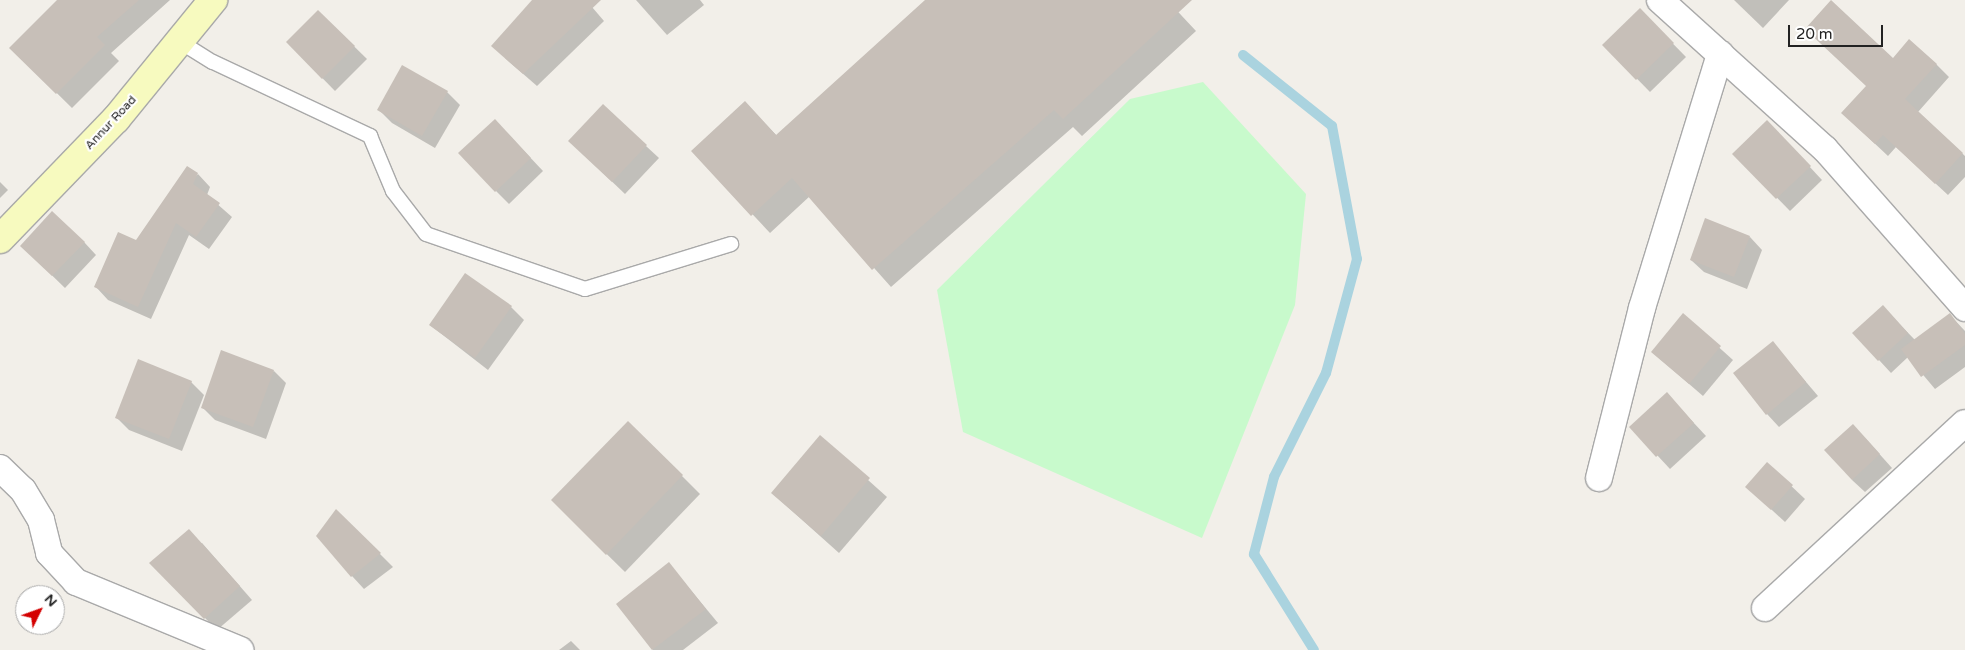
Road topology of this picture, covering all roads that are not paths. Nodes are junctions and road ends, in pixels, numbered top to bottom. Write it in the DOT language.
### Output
graph roads {
  1 [pos="212,0"];
  2 [pos="1660,0"];
  3 [pos="182,43"];
  4 [pos="1720,54"];
  5 [pos="0,239"];
  6 [pos="731,244"];
  7 [pos="1965,308"];
  8 [pos="1965,423"];
  9 [pos="0,468"];
  10 [pos="1599,478"];
  11 [pos="1765,608"];
  12 [pos="240,650"];
  1 -- 3 [label="main road, Annur Road"];
  2 -- 4 [label="street"];
  3 -- 5 [label="main road, Annur Road"];
  3 -- 6 [label="lane"];
  4 -- 7 [label="street"];
  4 -- 10 [label="street"];
  8 -- 11 [label="street"];
  9 -- 12 [label="street"];
}
